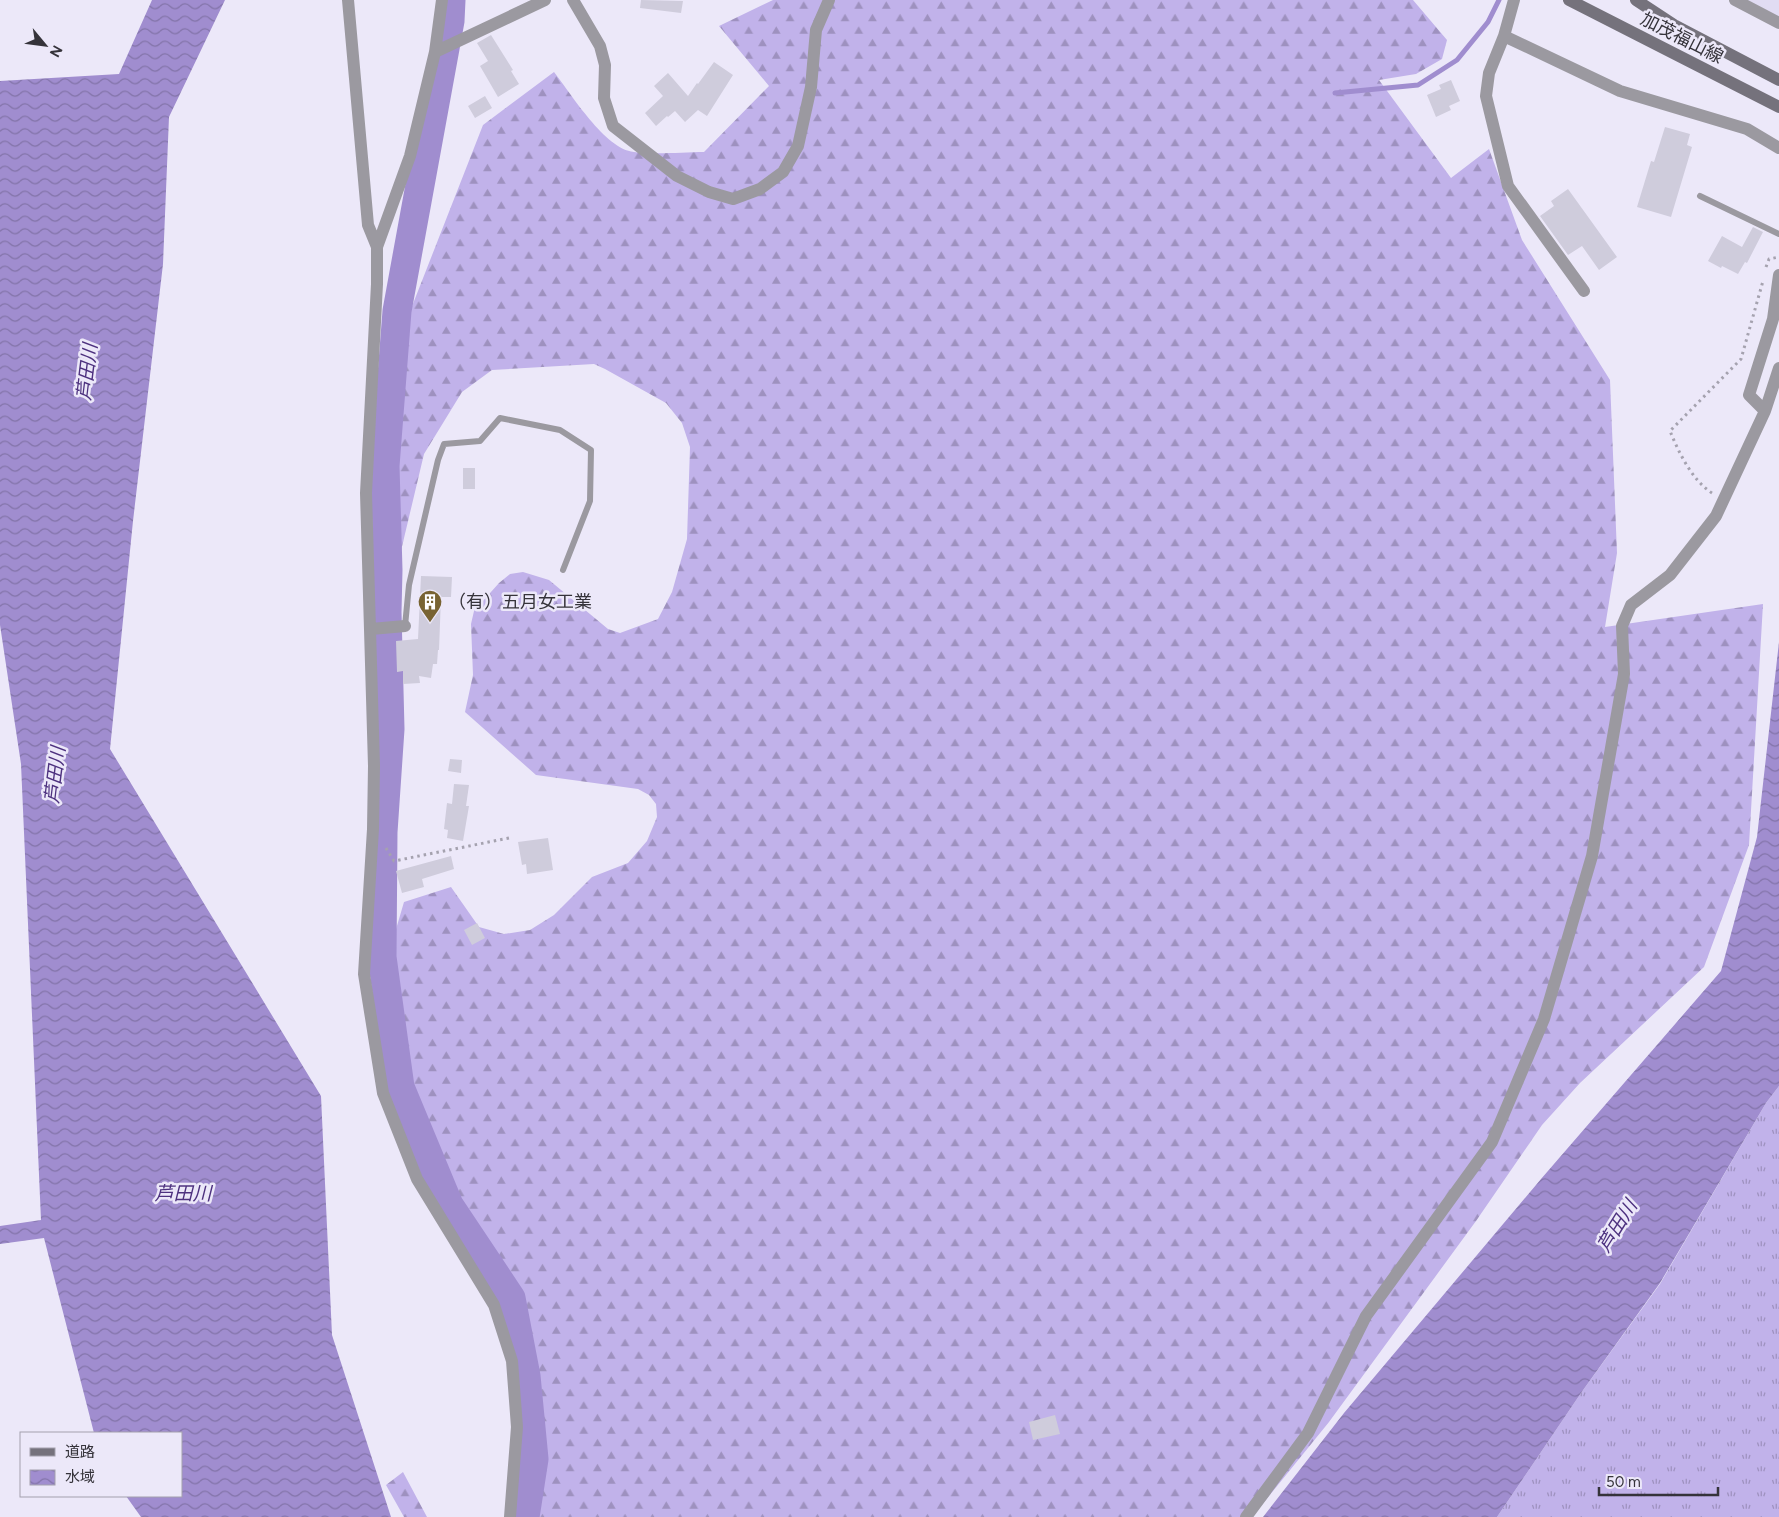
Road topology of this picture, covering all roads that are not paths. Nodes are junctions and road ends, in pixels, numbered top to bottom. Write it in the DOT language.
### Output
graph roads {
  1 [pos="348,0"];
  2 [pos="442,0"];
  3 [pos="545,0"];
  4 [pos="573,0"];
  5 [pos="829,0"];
  6 [pos="1514,0"];
  7 [pos="1569,0"];
  8 [pos="1636,0"];
  9 [pos="1735,0"];
  10 [pos="1779,23"];
  11 [pos="1504,36"];
  12 [pos="435,52"];
  13 [pos="1779,80"];
  14 [pos="1779,107"];
  15 [pos="1779,148"];
  16 [pos="1700,196"];
  17 [pos="1779,234"];
  18 [pos="377,247"];
  19 [pos="1779,275"];
  20 [pos="1584,291"];
  21 [pos="1779,368"];
  22 [pos="1764,411"];
  23 [pos="563,570"];
  24 [pos="405,626"];
  25 [pos="370,629"];
  26 [pos="510,1517"];
  27 [pos="1246,1517"];
  1 -- 18 [label="street"];
  2 -- 12 [label="street"];
  3 -- 12 [label="street"];
  4 -- 5 [label="street"];
  6 -- 11 [label="street"];
  7 -- 14 [label="main road, 加茂福山線"];
  8 -- 13 [label="main road, 加茂福山線"];
  9 -- 10 [label="street"];
  11 -- 15 [label="street"];
  11 -- 20 [label="street"];
  12 -- 18 [label="street"];
  16 -- 17 [label="lane"];
  18 -- 25 [label="street"];
  19 -- 22 [label="street"];
  21 -- 22 [label="street"];
  22 -- 27 [label="street"];
  23 -- 24 [label="lane"];
  24 -- 25 [label="street"];
  25 -- 26 [label="street"];
}
